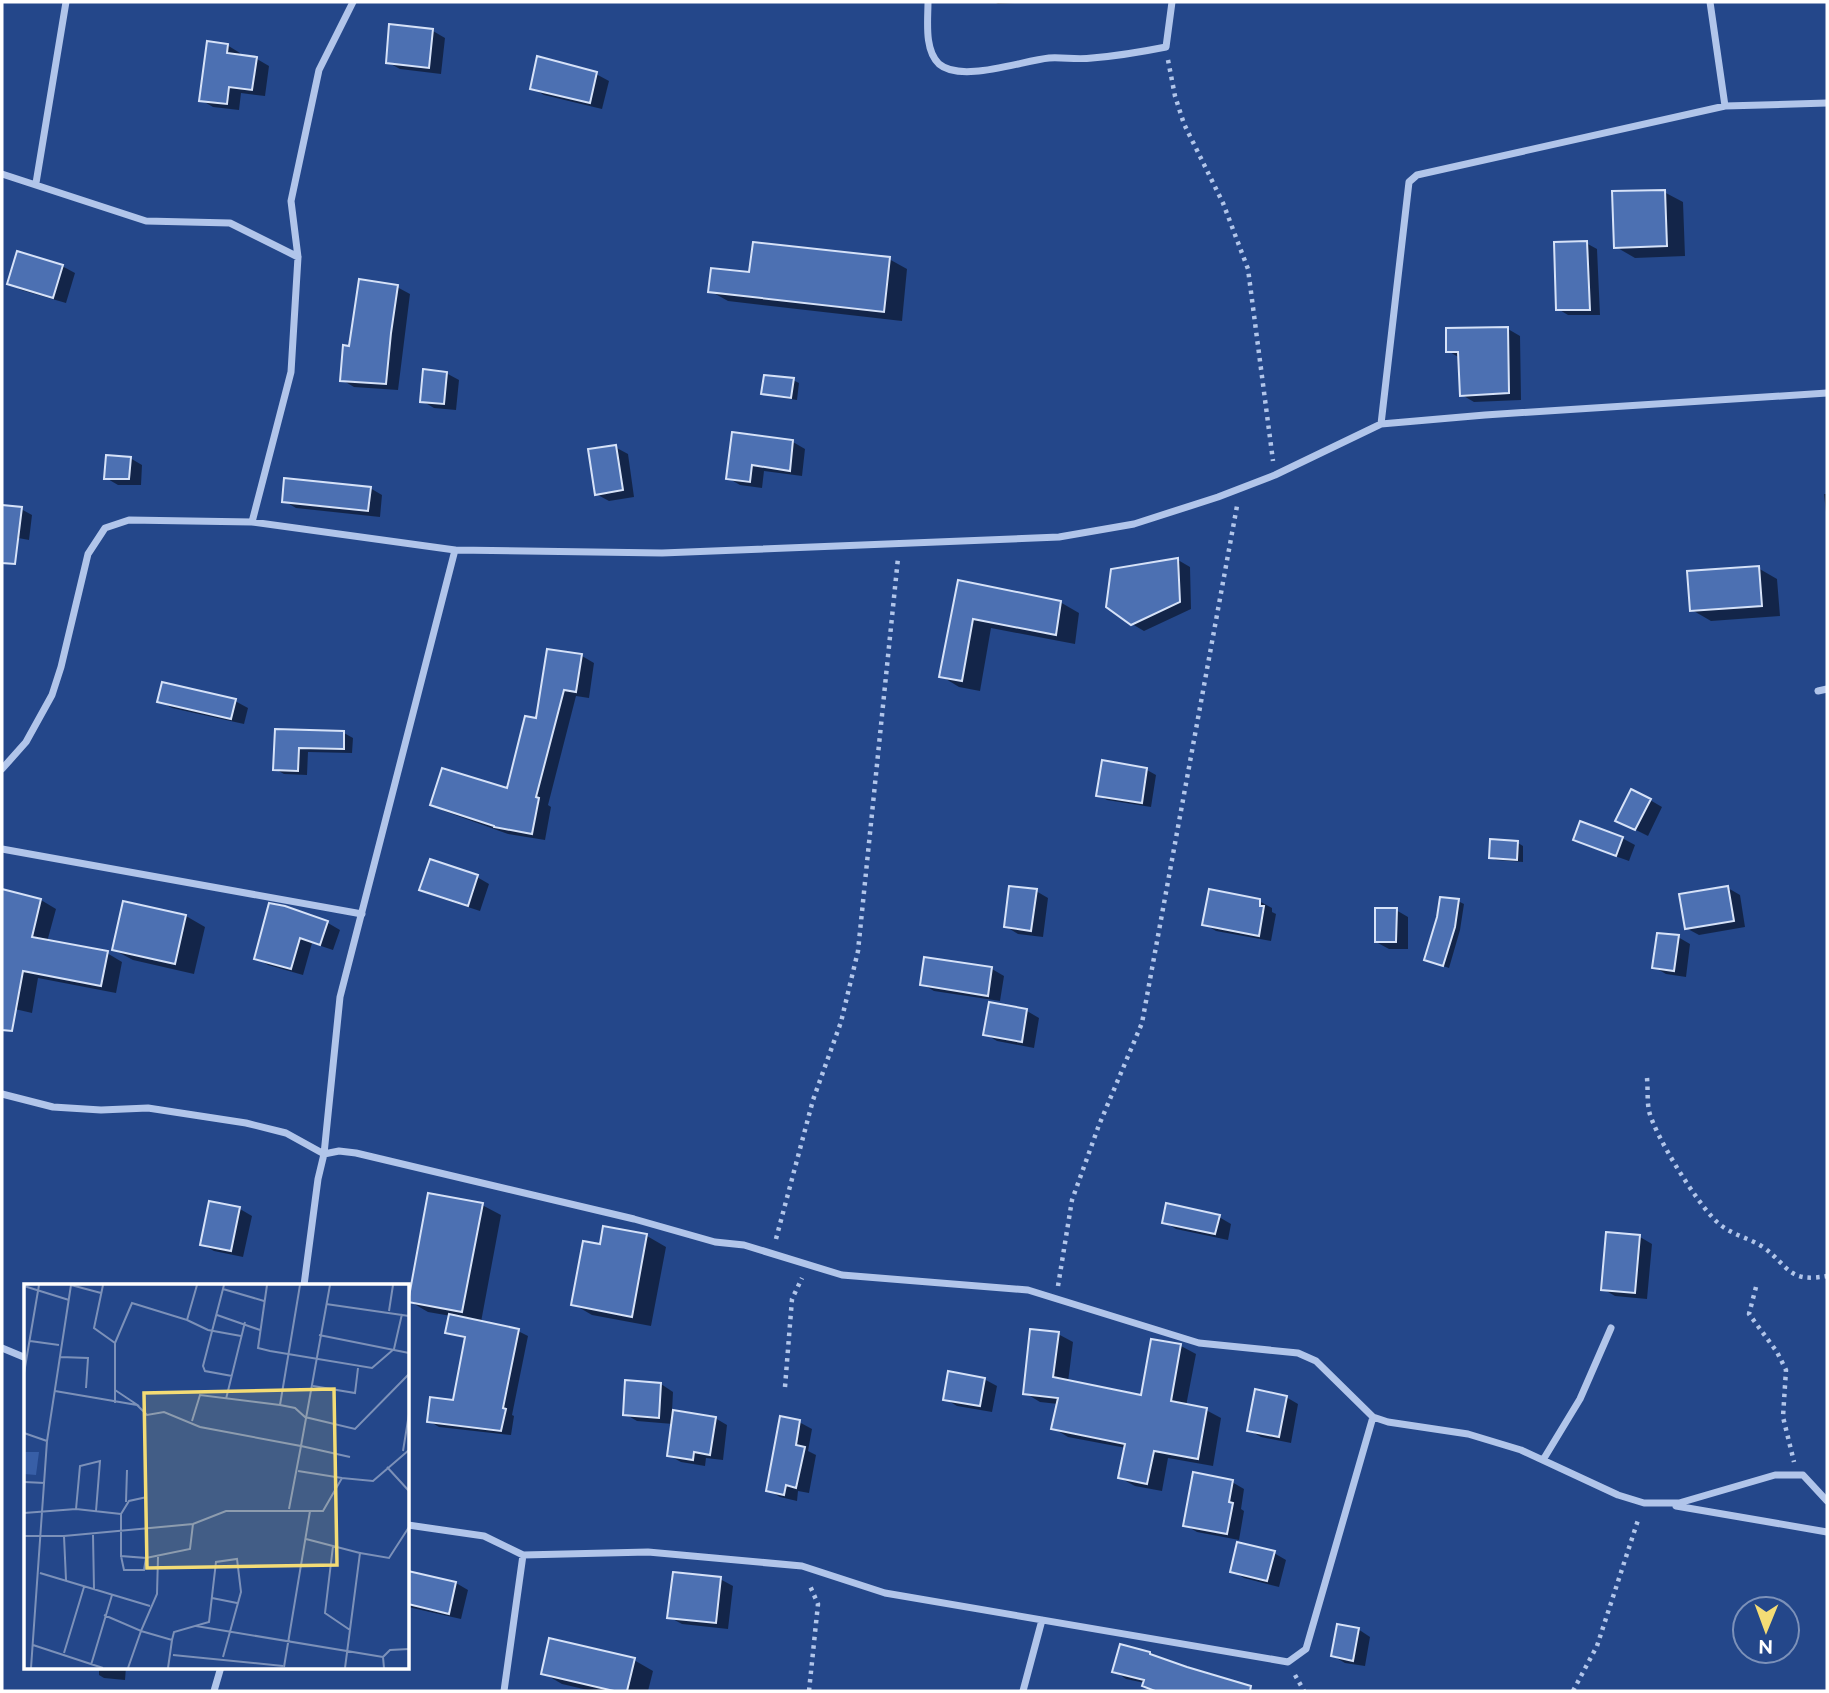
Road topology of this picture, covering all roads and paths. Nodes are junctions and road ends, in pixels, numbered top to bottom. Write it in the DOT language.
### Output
graph roads {
  1 [pos="66,2"];
  2 [pos="353,2"];
  3 [pos="928,2"];
  4 [pos="1172,2"];
  5 [pos="1710,2"];
  6 [pos="1166,47"];
  7 [pos="1827,103"];
  8 [pos="1726,106"];
  9 [pos="2,174"];
  10 [pos="36,184"];
  11 [pos="298,257"];
  12 [pos="1827,393"];
  13 [pos="1381,424"];
  14 [pos="1275,475"];
  15 [pos="1240,488"];
  16 [pos="252,522"];
  17 [pos="900,543"];
  18 [pos="455,550"];
  19 [pos="1827,689"];
  20 [pos="1818,691"];
  21 [pos="2,769"];
  22 [pos="2,849"];
  23 [pos="362,914"];
  24 [pos="1647,1079"];
  25 [pos="2,1094"];
  26 [pos="324,1154"];
  27 [pos="773,1254"];
  28 [pos="809,1264"];
  29 [pos="1827,1276"];
  30 [pos="304,1284"];
  31 [pos="1756,1287"];
  32 [pos="1056,1298"];
  33 [pos="1611,1328"];
  34 [pos="2,1348"];
  35 [pos="24,1357"];
  36 [pos="785,1387"];
  37 [pos="1373,1416"];
  38 [pos="1543,1461"];
  39 [pos="1803,1475"];
  40 [pos="1827,1501"];
  41 [pos="1644,1503"];
  42 [pos="1661,1503"];
  43 [pos="410,1525"];
  44 [pos="1827,1532"];
  45 [pos="523,1555"];
  46 [pos="802,1566"];
  47 [pos="1042,1620"];
  48 [pos="221,1668"];
  49 [pos="214,1691"];
  50 [pos="504,1691"];
  51 [pos="809,1691"];
  52 [pos="1023,1691"];
  53 [pos="1573,1691"];
  1 -- 10 [label="street"];
  2 -- 11 [label="street"];
  3 -- 6 [label="street"];
  4 -- 6 [label="street"];
  5 -- 8 [label="street"];
  6 -- 14 [label="path"];
  7 -- 8 [label="street"];
  8 -- 13 [label="street"];
  9 -- 10 [label="street"];
  10 -- 11 [label="street"];
  11 -- 16 [label="street"];
  12 -- 13 [label="street"];
  13 -- 14 [label="street"];
  14 -- 15 [label="street"];
  15 -- 17 [label="street"];
  15 -- 32 [label="path"];
  16 -- 18 [label="street"];
  16 -- 21 [label="street"];
  17 -- 18 [label="street"];
  17 -- 27 [label="path"];
  18 -- 23 [label="street"];
  19 -- 20 [label="street"];
  22 -- 23 [label="street"];
  23 -- 26 [label="street"];
  24 -- 29 [label="path"];
  25 -- 26 [label="street"];
  26 -- 27 [label="street"];
  26 -- 30 [label="street"];
  27 -- 28 [label="street"];
  28 -- 32 [label="street"];
  28 -- 36 [label="path"];
  31 -- 39 [label="path"];
  32 -- 37 [label="street"];
  33 -- 38 [label="street"];
  34 -- 35 [label="street"];
  37 -- 38 [label="street"];
  37 -- 47 [label="street"];
  38 -- 41 [label="street"];
  39 -- 40 [label="street"];
  39 -- 42 [label="street"];
  41 -- 42 [label="street"];
  41 -- 53 [label="path"];
  42 -- 44 [label="street"];
  43 -- 45 [label="street"];
  45 -- 46 [label="street"];
  45 -- 50 [label="street"];
  46 -- 47 [label="street"];
  46 -- 51 [label="path"];
  47 -- 52 [label="street"];
  48 -- 49 [label="street"];
}
